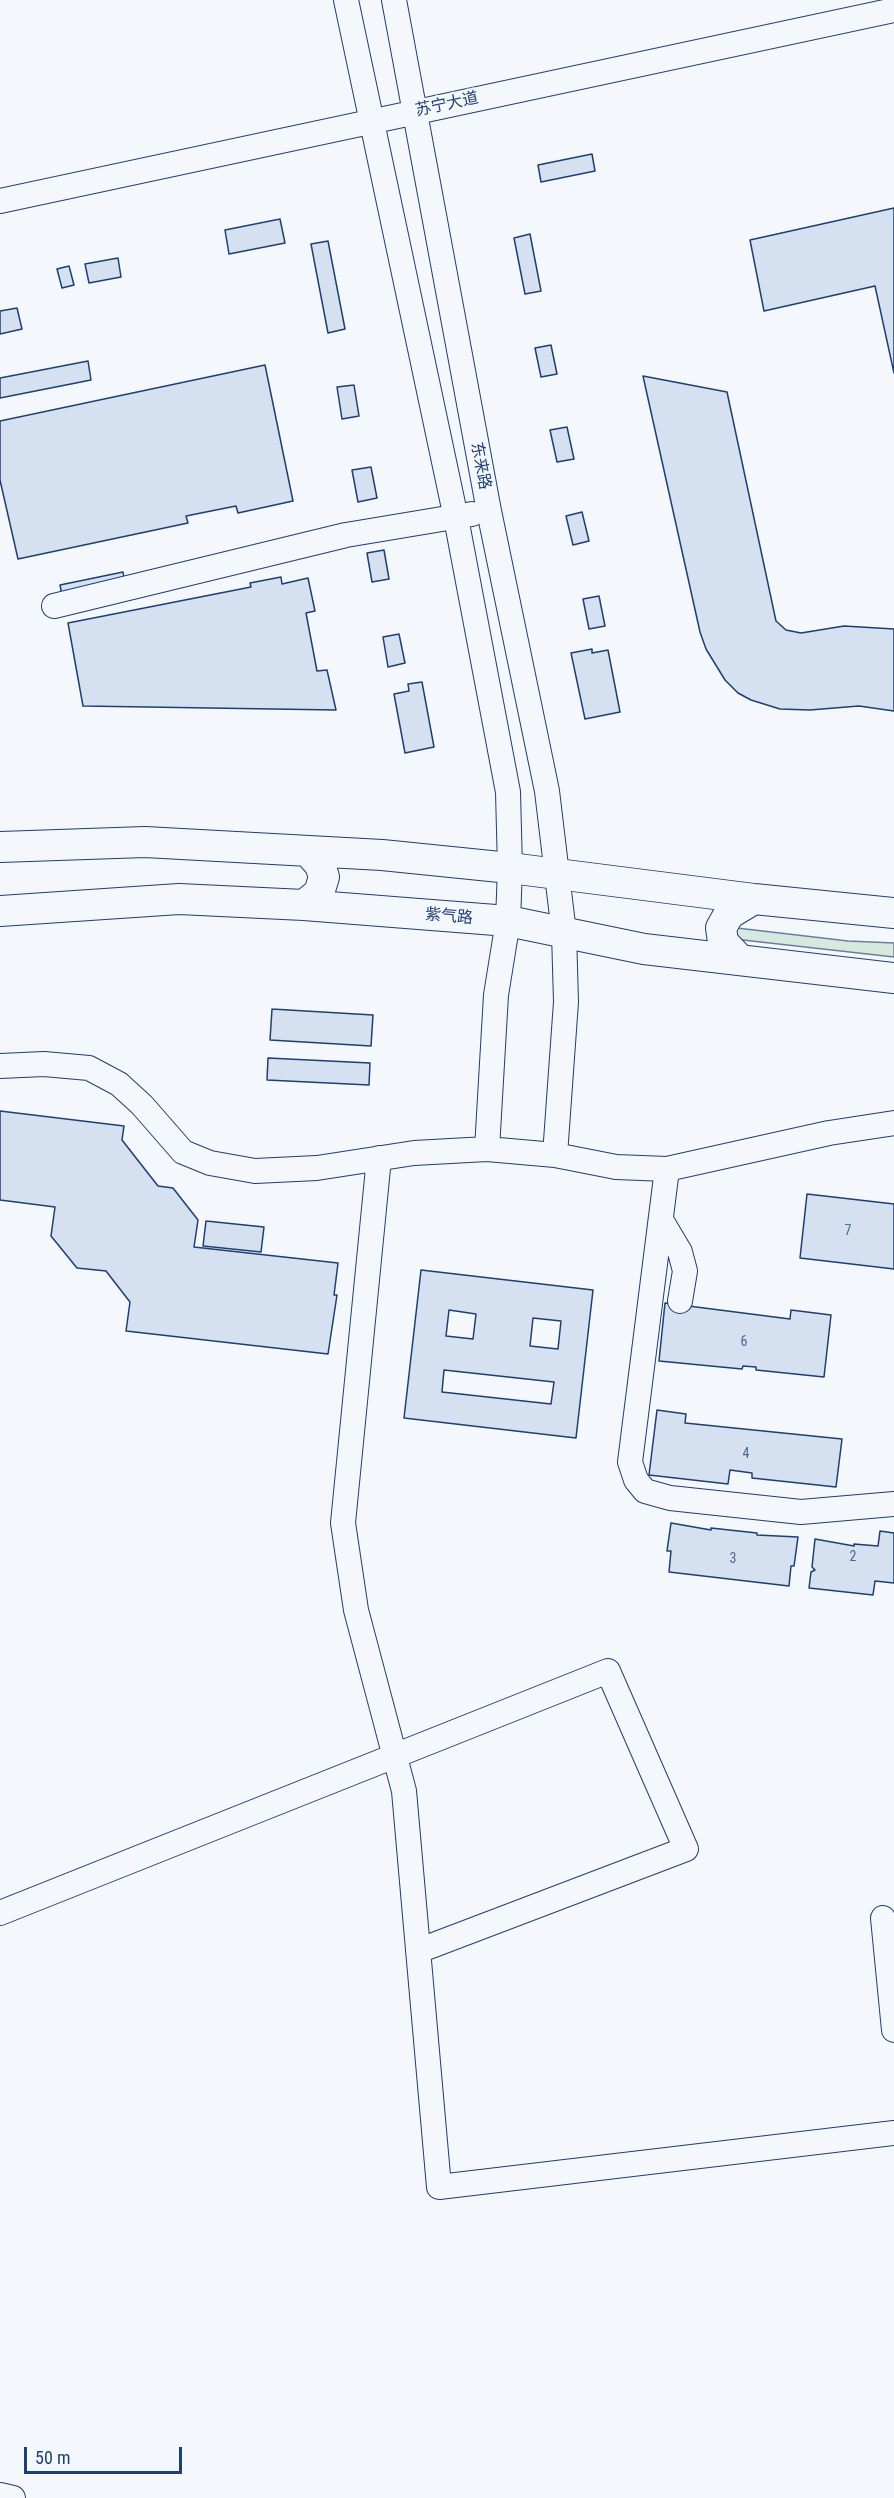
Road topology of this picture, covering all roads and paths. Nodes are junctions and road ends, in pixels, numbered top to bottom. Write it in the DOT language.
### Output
graph roads {
  1 [pos="346,0"];
  2 [pos="394,0"];
  3 [pos="894,10"];
  4 [pos="414,112"];
  5 [pos="371,122"];
  6 [pos="0,201"];
  7 [pos="489,511"];
  8 [pos="456,518"];
  9 [pos="54,606"];
  10 [pos="0,847"];
  11 [pos="308,851"];
  12 [pos="510,868"];
  13 [pos="556,875"];
  14 [pos="754,899"];
  15 [pos="304,905"];
  16 [pos="0,911"];
  17 [pos="894,913"];
  18 [pos="508,921"];
  19 [pos="564,933"];
  20 [pos="740,960"];
  21 [pos="894,978"];
  22 [pos="0,1066"];
  23 [pos="894,1123"];
  24 [pos="487,1149"];
  25 [pos="555,1155"];
  26 [pos="379,1158"];
  27 [pos="667,1169"];
  28 [pos="661,1220"];
  29 [pos="680,1301"];
  30 [pos="894,1504"];
  31 [pos="395,1755"];
  32 [pos="0,1913"];
  33 [pos="883,1918"];
  34 [pos="418,1951"];
  35 [pos="894,2030"];
  36 [pos="894,2133"];
  37 [pos="0,2495"];
  38 [pos="13,2498"];
  1 -- 5 [label="street, 东来路"];
  2 -- 4 [label="street, 东来路"];
  3 -- 4 [label="street, 苏宁大道"];
  4 -- 5 [label="street, 苏宁大道"];
  4 -- 7 [label="street, 东来路"];
  5 -- 6 [label="street, 苏宁大道"];
  5 -- 8 [label="street, 东来路"];
  7 -- 8 [label="street"];
  7 -- 13 [label="street, 东来路"];
  8 -- 9 [label="street"];
  8 -- 12 [label="street, 东来路"];
  10 -- 11 [label="main road"];
  11 -- 12 [label="main road"];
  11 -- 15 [label="main road"];
  12 -- 13 [label="main road"];
  12 -- 18 [label="street, 东来路"];
  13 -- 14 [label="main road"];
  13 -- 19 [label="street, 东来路"];
  14 -- 17 [label="main road"];
  14 -- 20 [label="main road"];
  15 -- 16 [label="main road, 紫气路"];
  15 -- 18 [label="main road, 紫气路"];
  18 -- 19 [label="main road, 紫气路"];
  18 -- 24 [label="street, 东来路"];
  19 -- 20 [label="main road, 紫气路"];
  19 -- 25 [label="street, 东来路"];
  20 -- 21 [label="main road, 紫气路"];
  22 -- 26 [label="street"];
  23 -- 27 [label="street"];
  24 -- 25 [label="street"];
  24 -- 26 [label="street"];
  25 -- 27 [label="street"];
  26 -- 31 [label="street"];
  27 -- 28 [label="street"];
  28 -- 29 [label="street"];
  28 -- 30 [label="street"];
  31 -- 32 [label="street"];
  31 -- 34 [label="street"];
  31 -- 34 [label="street"];
  33 -- 35 [label="street"];
  34 -- 36 [label="street"];
  37 -- 38 [label="street"];
}
